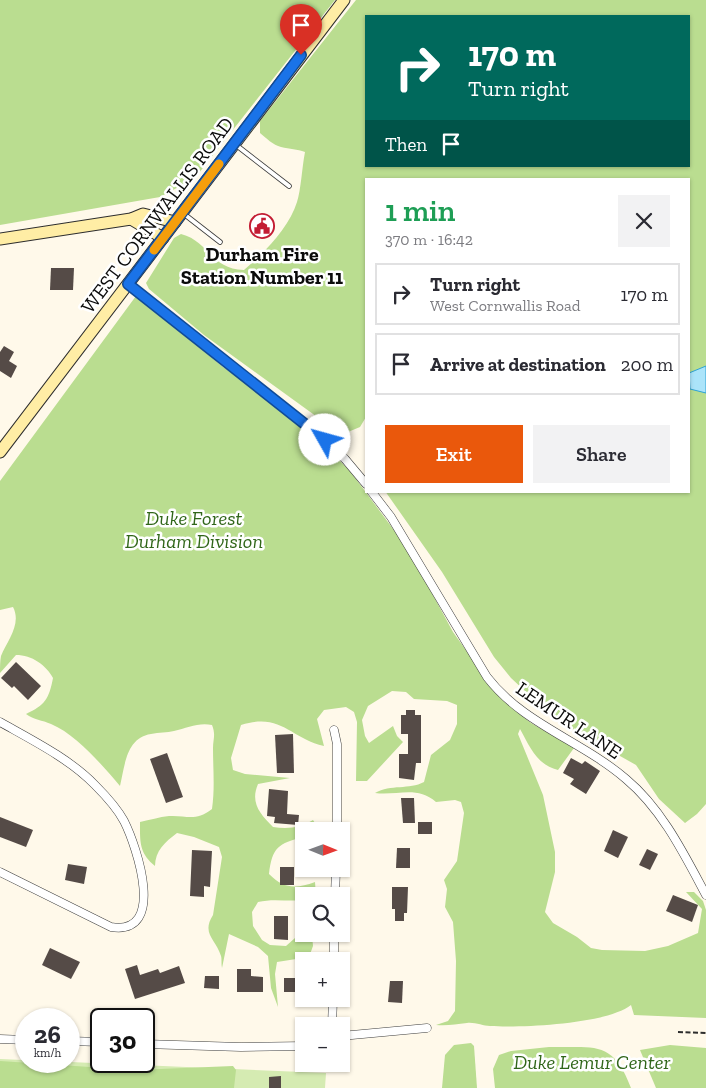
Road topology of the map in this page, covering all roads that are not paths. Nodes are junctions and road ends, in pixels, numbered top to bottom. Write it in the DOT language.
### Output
graph roads {
  1 [pos="344,0"];
  2 [pos="234,144"];
  3 [pos="289,186"];
  4 [pos="179,218"];
  5 [pos="131,219"];
  6 [pos="163,238"];
  7 [pos="0,239"];
  8 [pos="220,242"];
  9 [pos="128,284"];
  10 [pos="0,452"];
  11 [pos="365,483"];
  12 [pos="373,493"];
  13 [pos="0,722"];
  14 [pos="334,730"];
  15 [pos="337,822"];
  16 [pos="0,872"];
  17 [pos="706,895"];
  18 [pos="427,1028"];
  19 [pos="350,1035"];
  20 [pos="0,1038"];
  21 [pos="15,1039"];
  22 [pos="155,1044"];
  23 [pos="295,1046"];
  1 -- 2 [label="street, WEST CORNWALLIS ROAD"];
  2 -- 3 [label="lane"];
  2 -- 4 [label="street, WEST CORNWALLIS ROAD"];
  4 -- 5 [label="street"];
  4 -- 6 [label="street, WEST CORNWALLIS ROAD"];
  4 -- 8 [label="lane"];
  5 -- 6 [label="street"];
  5 -- 7 [label="street"];
  6 -- 9 [label="street, WEST CORNWALLIS ROAD"];
  9 -- 10 [label="street, WEST CORNWALLIS ROAD"];
  9 -- 11 [label="street"];
  12 -- 17 [label="street, LEMUR LANE"];
  13 -- 16 [label="street"];
  14 -- 15 [label="street"];
  18 -- 19 [label="street"];
  20 -- 21 [label="street"];
  22 -- 23 [label="street"];
}
